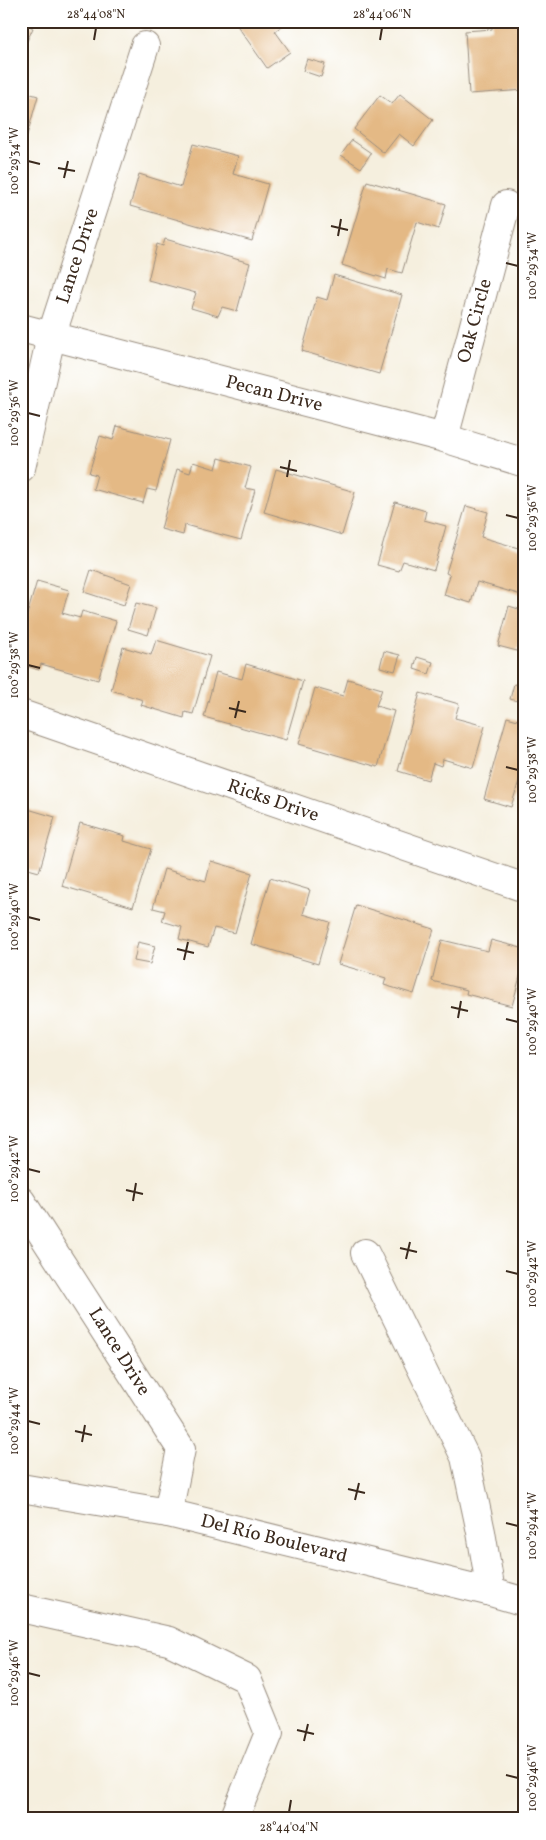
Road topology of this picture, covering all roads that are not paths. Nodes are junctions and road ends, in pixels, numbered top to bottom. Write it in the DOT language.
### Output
graph roads {
  1 [pos="145,46"];
  2 [pos="506,205"];
  3 [pos="21,328"];
  4 [pos="51,337"];
  5 [pos="444,438"];
  6 [pos="525,464"];
  7 [pos="21,468"];
  8 [pos="21,714"];
  9 [pos="525,888"];
  10 [pos="21,1201"];
  11 [pos="365,1253"];
  12 [pos="21,1488"];
  13 [pos="168,1513"];
  14 [pos="491,1592"];
  15 [pos="525,1602"];
  16 [pos="21,1608"];
  17 [pos="234,1819"];
  1 -- 4 [label="street, Lance Drive"];
  2 -- 5 [label="street, Oak Circle"];
  3 -- 4 [label="street, Pecan Drive"];
  4 -- 5 [label="street, Pecan Drive"];
  4 -- 7 [label="street, Lance Drive"];
  5 -- 6 [label="street, Pecan Drive"];
  8 -- 9 [label="street, Ricks Drive"];
  10 -- 13 [label="street, Lance Drive"];
  11 -- 14 [label="street"];
  12 -- 13 [label="street, Del Río Boulevard"];
  13 -- 14 [label="street, Del Río Boulevard"];
  14 -- 15 [label="street, Del Río Boulevard"];
  16 -- 17 [label="street"];
}
